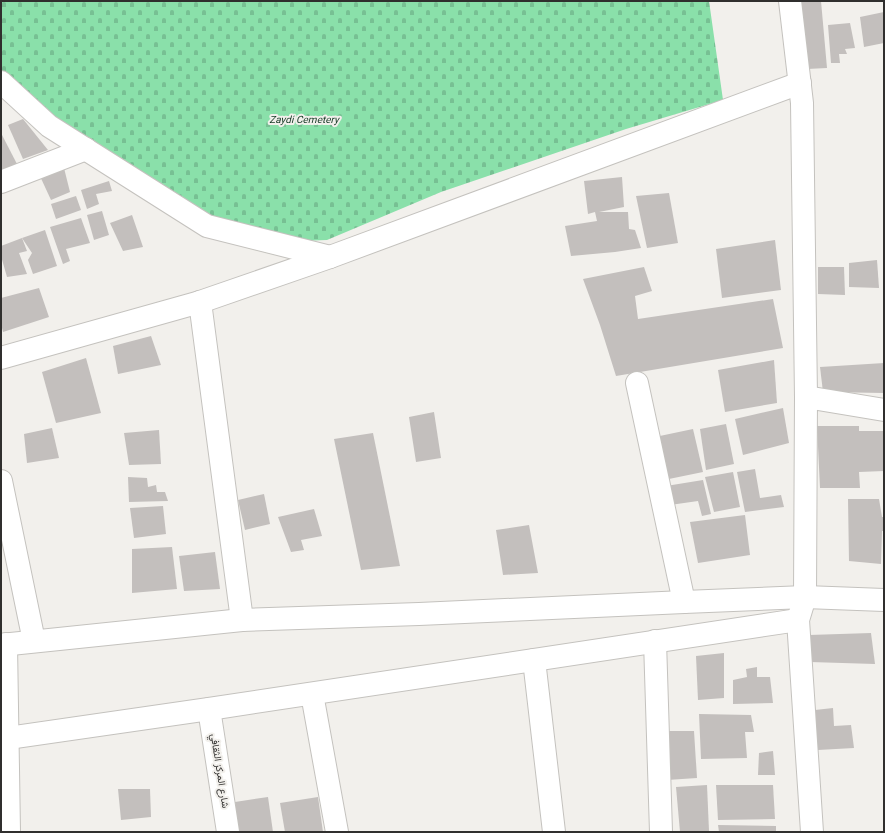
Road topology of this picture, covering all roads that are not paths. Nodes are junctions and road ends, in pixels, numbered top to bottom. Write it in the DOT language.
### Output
graph roads {
  1 [pos="790,1"];
  2 [pos="1,82"];
  3 [pos="800,83"];
  4 [pos="86,149"];
  5 [pos="1,182"];
  6 [pos="330,257"];
  7 [pos="200,302"];
  8 [pos="1,358"];
  9 [pos="637,383"];
  10 [pos="806,397"];
  11 [pos="884,410"];
  12 [pos="1,481"];
  13 [pos="805,597"];
  14 [pos="884,600"];
  15 [pos="684,602"];
  16 [pos="242,620"];
  17 [pos="798,620"];
  18 [pos="34,641"];
  19 [pos="655,641"];
  20 [pos="4,644"];
  21 [pos="534,660"];
  22 [pos="312,694"];
  23 [pos="209,709"];
  24 [pos="5,738"];
  25 [pos="9,832"];
  26 [pos="228,832"];
  27 [pos="337,832"];
  28 [pos="554,832"];
  29 [pos="662,832"];
  30 [pos="812,832"];
  1 -- 3 [label="street"];
  2 -- 4 [label="street"];
  3 -- 6 [label="street"];
  3 -- 10 [label="street"];
  4 -- 5 [label="street"];
  4 -- 6 [label="street"];
  6 -- 7 [label="street"];
  7 -- 8 [label="street"];
  7 -- 16 [label="street"];
  9 -- 15 [label="street"];
  10 -- 11 [label="street"];
  10 -- 13 [label="street"];
  12 -- 18 [label="street"];
  13 -- 14 [label="street"];
  13 -- 15 [label="street"];
  13 -- 17 [label="street"];
  15 -- 16 [label="street"];
  16 -- 18 [label="street"];
  17 -- 19 [label="street"];
  17 -- 30 [label="street"];
  18 -- 20 [label="street"];
  19 -- 21 [label="street"];
  19 -- 29 [label="street"];
  20 -- 24 [label="street"];
  21 -- 22 [label="street"];
  21 -- 28 [label="street"];
  22 -- 23 [label="street"];
  22 -- 27 [label="street"];
  23 -- 24 [label="street"];
  23 -- 26 [label="street, شارع المركز الثقافي"];
  24 -- 25 [label="street"];
}
